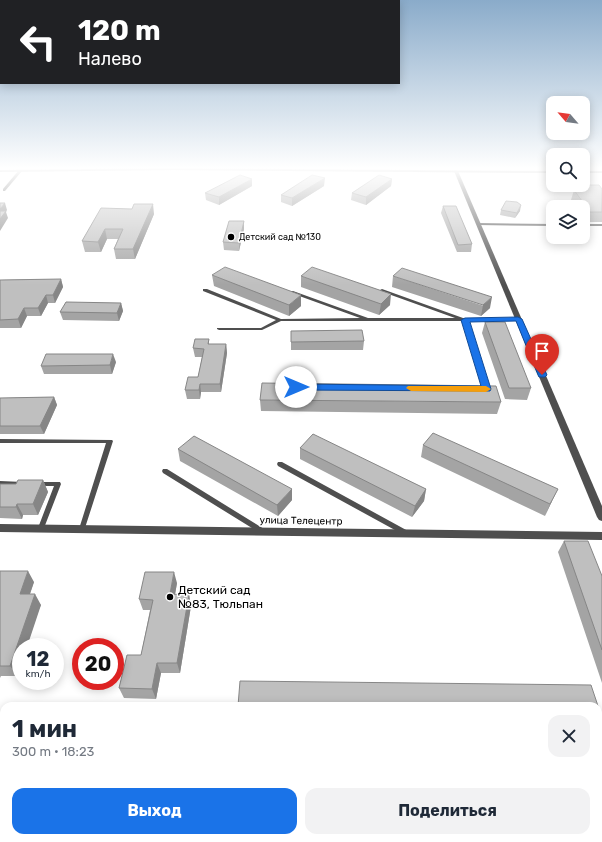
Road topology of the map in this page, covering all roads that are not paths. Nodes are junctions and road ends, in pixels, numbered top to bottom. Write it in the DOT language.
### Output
graph roads {
  1 [pos="471,207"];
  2 [pos="478,224"];
  3 [pos="546,225"];
  4 [pos="590,225"];
  5 [pos="602,225"];
  6 [pos="205,290"];
  7 [pos="382,290"];
  8 [pos="293,292"];
  9 [pos="518,319"];
  10 [pos="280,320"];
  11 [pos="370,320"];
  12 [pos="465,320"];
  13 [pos="219,329"];
  14 [pos="479,389"];
  15 [pos="0,441"];
  16 [pos="280,464"];
  17 [pos="165,471"];
  18 [pos="0,483"];
  19 [pos="602,517"];
  20 [pos="0,528"];
  21 [pos="40,528"];
  22 [pos="82,529"];
  23 [pos="264,531"];
  24 [pos="407,533"];
  25 [pos="602,536"];
  1 -- 2 [label="street"];
  2 -- 3 [label="lane"];
  2 -- 9 [label="street"];
  4 -- 5 [label="lane"];
  6 -- 10 [label="lane"];
  7 -- 12 [label="lane"];
  8 -- 11 [label="lane"];
  9 -- 12 [label="lane"];
  9 -- 19 [label="street"];
  10 -- 11 [label="lane"];
  10 -- 13 [label="lane"];
  11 -- 12 [label="lane"];
  12 -- 14 [label="lane"];
  15 -- 22 [label="lane"];
  16 -- 24 [label="lane"];
  17 -- 23 [label="lane"];
  18 -- 21 [label="lane"];
  20 -- 21 [label="street, улица Телецентр"];
  21 -- 22 [label="street, улица Телецентр"];
  22 -- 23 [label="street, улица Телецентр"];
  23 -- 24 [label="street, улица Телецентр"];
  24 -- 25 [label="street, улица Телецентр"];
}
